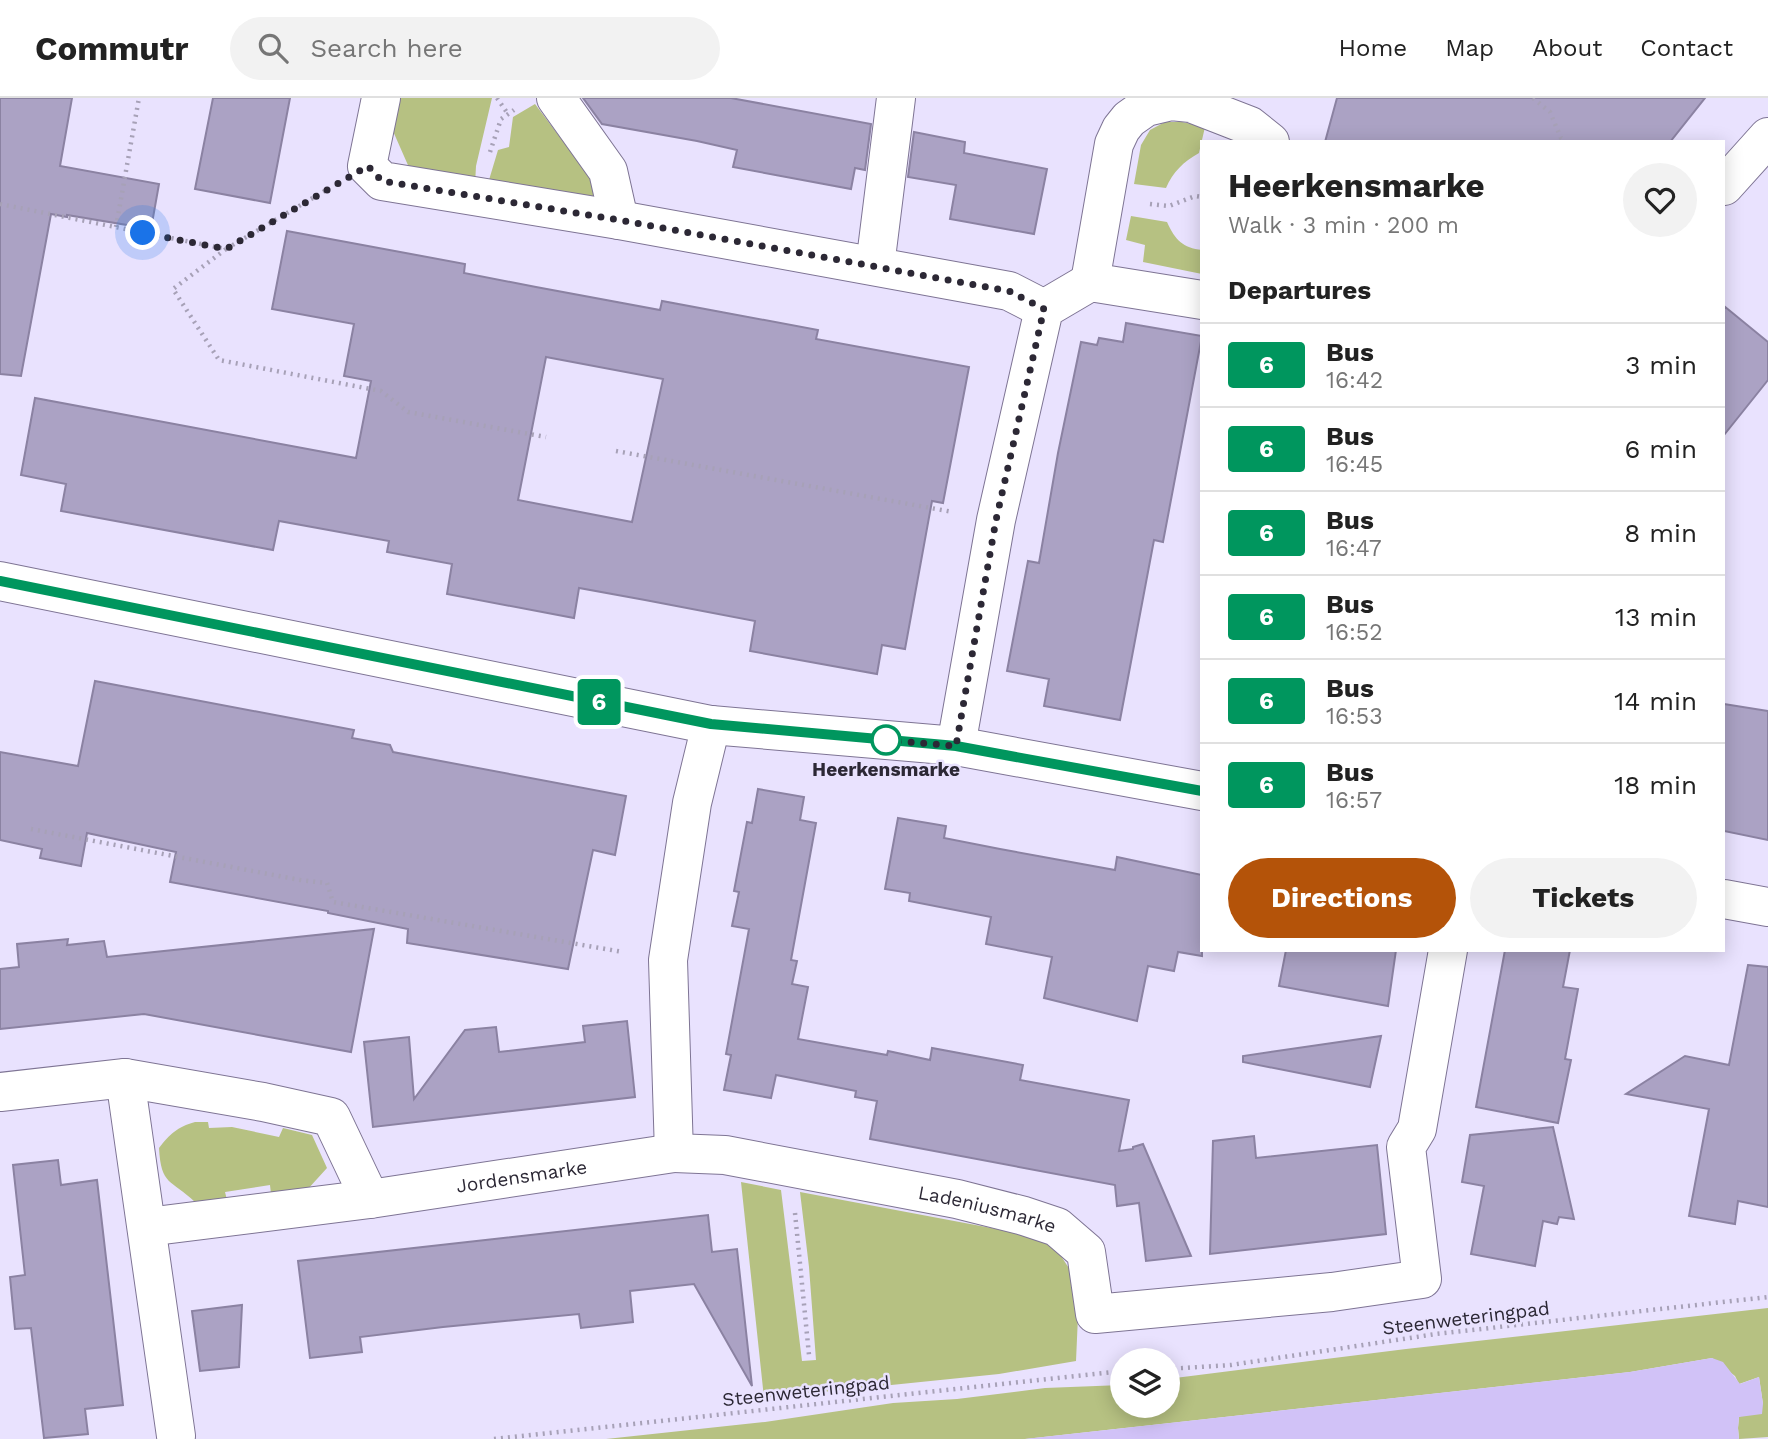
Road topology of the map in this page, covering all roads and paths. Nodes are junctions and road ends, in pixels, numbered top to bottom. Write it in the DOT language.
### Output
graph roads {
  1 [pos="139,98"];
  2 [pos="381,98"];
  3 [pos="497,98"];
  4 [pos="896,98"];
  5 [pos="1533,98"];
  6 [pos="537,102"];
  7 [pos="508,114"];
  8 [pos="1768,137"];
  9 [pos="1268,140"];
  10 [pos="1564,140"];
  11 [pos="368,166"];
  12 [pos="1725,185"];
  13 [pos="480,197"];
  14 [pos="0,204"];
  15 [pos="619,220"];
  16 [pos="116,228"];
  17 [pos="226,249"];
  18 [pos="876,266"];
  19 [pos="1090,282"];
  20 [pos="1200,300"];
  21 [pos="1044,309"];
  22 [pos="546,437"];
  23 [pos="616,451"];
  24 [pos="996,520"];
  25 [pos="0,580"];
  26 [pos="711,724"];
  27 [pos="956,746"];
  28 [pos="1200,791"];
  29 [pos="31,829"];
  30 [pos="1725,899"];
  31 [pos="1768,907"];
  32 [pos="1448,952"];
  33 [pos="668,960"];
  34 [pos="125,1078"];
  35 [pos="0,1092"];
  36 [pos="674,1153"];
  37 [pos="790,1168"];
  38 [pos="370,1199"];
  39 [pos="147,1227"];
  40 [pos="1768,1297"];
  41 [pos="809,1355"];
  42 [pos="1180,1368"];
  43 [pos="1110,1372"];
  44 [pos="176,1436"];
  45 [pos="494,1439"];
  1 -- 16 [label="path"];
  2 -- 11 [label="street"];
  3 -- 7 [label="path"];
  4 -- 18 [label="street"];
  5 -- 10 [label="path"];
  6 -- 7 [label="path"];
  6 -- 15 [label="street"];
  7 -- 13 [label="path"];
  8 -- 12 [label="street"];
  9 -- 19 [label="street"];
  11 -- 13 [label="street"];
  11 -- 17 [label="path"];
  13 -- 15 [label="street"];
  14 -- 16 [label="path"];
  15 -- 18 [label="street"];
  16 -- 17 [label="path"];
  17 -- 22 [label="path"];
  18 -- 21 [label="street"];
  19 -- 20 [label="street"];
  19 -- 21 [label="street"];
  21 -- 24 [label="street"];
  23 -- 24 [label="path"];
  24 -- 27 [label="street"];
  25 -- 26 [label="street"];
  26 -- 27 [label="street"];
  26 -- 33 [label="street"];
  27 -- 28 [label="street"];
  29 -- 33 [label="path"];
  30 -- 31 [label="street"];
  32 -- 37 [label="street, Ladeniusmarke"];
  33 -- 36 [label="street"];
  34 -- 35 [label="street"];
  34 -- 38 [label="street"];
  34 -- 39 [label="street"];
  36 -- 37 [label="street, Ladeniusmarke"];
  36 -- 38 [label="street, Jordensmarke"];
  37 -- 41 [label="path"];
  38 -- 39 [label="street, Jordensmarke"];
  39 -- 44 [label="street"];
  40 -- 42 [label="path, Steenweteringpad"];
  43 -- 45 [label="path, Steenweteringpad"];
}
